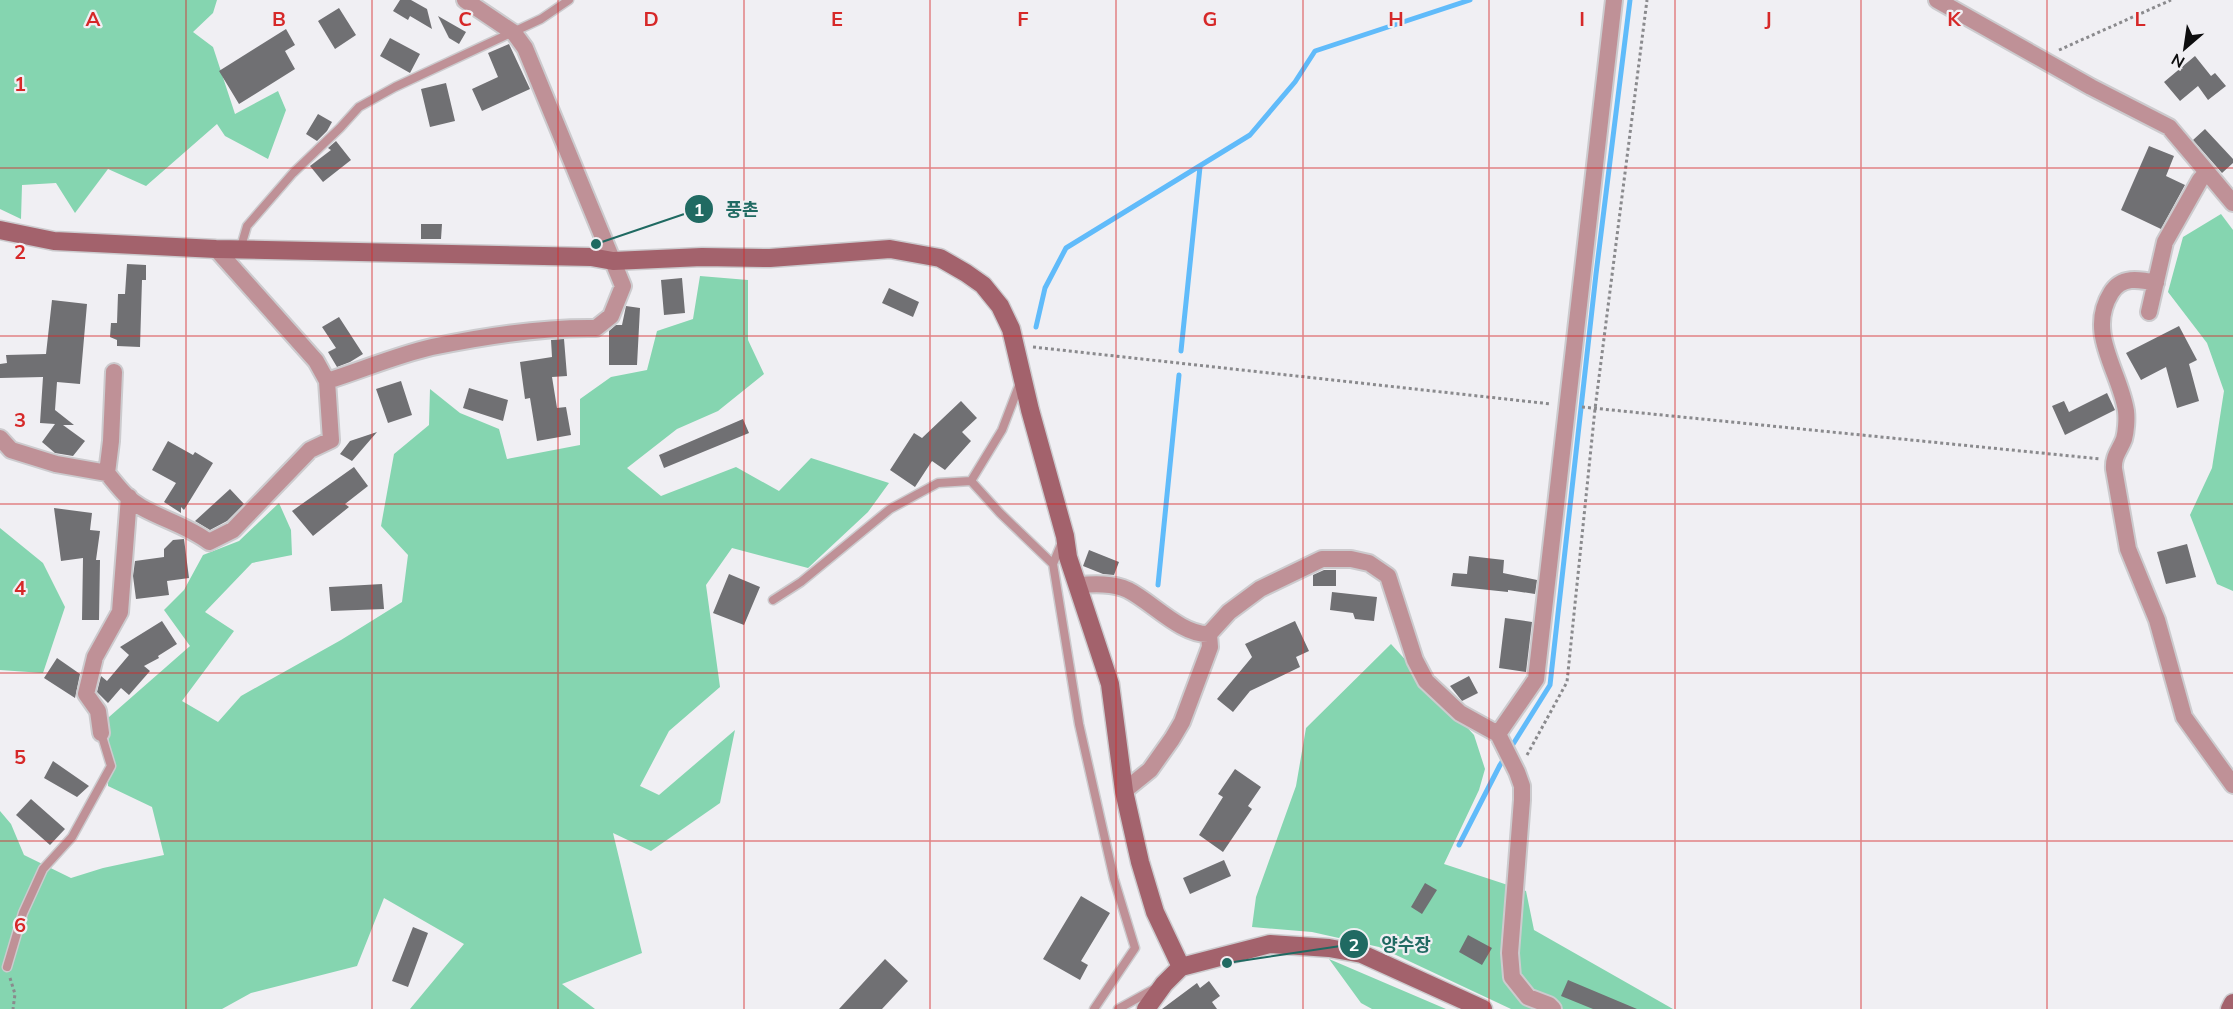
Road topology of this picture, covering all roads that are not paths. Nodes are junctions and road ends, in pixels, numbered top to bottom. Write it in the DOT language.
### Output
graph roads {
  1 [pos="465,0"];
  2 [pos="568,0"];
  3 [pos="1614,0"];
  4 [pos="1937,0"];
  5 [pos="514,33"];
  6 [pos="2207,172"];
  7 [pos="2233,203"];
  8 [pos="0,230"];
  9 [pos="216,249"];
  10 [pos="240,250"];
  11 [pos="613,261"];
  12 [pos="2156,283"];
  13 [pos="2149,312"];
  14 [pos="114,372"];
  15 [pos="1022,378"];
  16 [pos="327,381"];
  17 [pos="0,438"];
  18 [pos="107,473"];
  19 [pos="971,481"];
  20 [pos="129,497"];
  21 [pos="1065,536"];
  22 [pos="1053,564"];
  23 [pos="1078,585"];
  24 [pos="773,600"];
  25 [pos="1209,634"];
  26 [pos="101,734"];
  27 [pos="1507,753"];
  28 [pos="2233,785"];
  29 [pos="1124,791"];
  30 [pos="6,967"];
  31 [pos="1181,967"];
  32 [pos="1164,984"];
  33 [pos="2233,1003"];
  34 [pos="1094,1009"];
  35 [pos="1118,1009"];
  36 [pos="1146,1009"];
  37 [pos="1483,1009"];
  38 [pos="1553,1009"];
  39 [pos="2230,1009"];
  1 -- 5 [label="street"];
  2 -- 5 [label="lane"];
  3 -- 27 [label="street"];
  4 -- 6 [label="street"];
  5 -- 10 [label="lane"];
  5 -- 11 [label="street"];
  6 -- 7 [label="street"];
  6 -- 12 [label="street"];
  8 -- 9 [label="street"];
  9 -- 10 [label="street"];
  9 -- 16 [label="street"];
  10 -- 11 [label="street"];
  11 -- 15 [label="street"];
  11 -- 16 [label="street"];
  12 -- 13 [label="street"];
  12 -- 28 [label="street"];
  14 -- 18 [label="street"];
  15 -- 19 [label="lane"];
  15 -- 21 [label="street"];
  16 -- 20 [label="street"];
  17 -- 18 [label="street"];
  18 -- 20 [label="street"];
  19 -- 22 [label="lane"];
  19 -- 24 [label="lane"];
  20 -- 26 [label="street"];
  21 -- 22 [label="lane"];
  21 -- 23 [label="street"];
  22 -- 34 [label="lane"];
  23 -- 25 [label="street"];
  23 -- 29 [label="street"];
  25 -- 27 [label="street"];
  25 -- 29 [label="street"];
  26 -- 30 [label="lane"];
  27 -- 38 [label="street"];
  29 -- 31 [label="street"];
  31 -- 32 [label="street"];
  31 -- 37 [label="street"];
  32 -- 35 [label="lane"];
  32 -- 36 [label="street"];
  33 -- 39 [label="street"];
}
